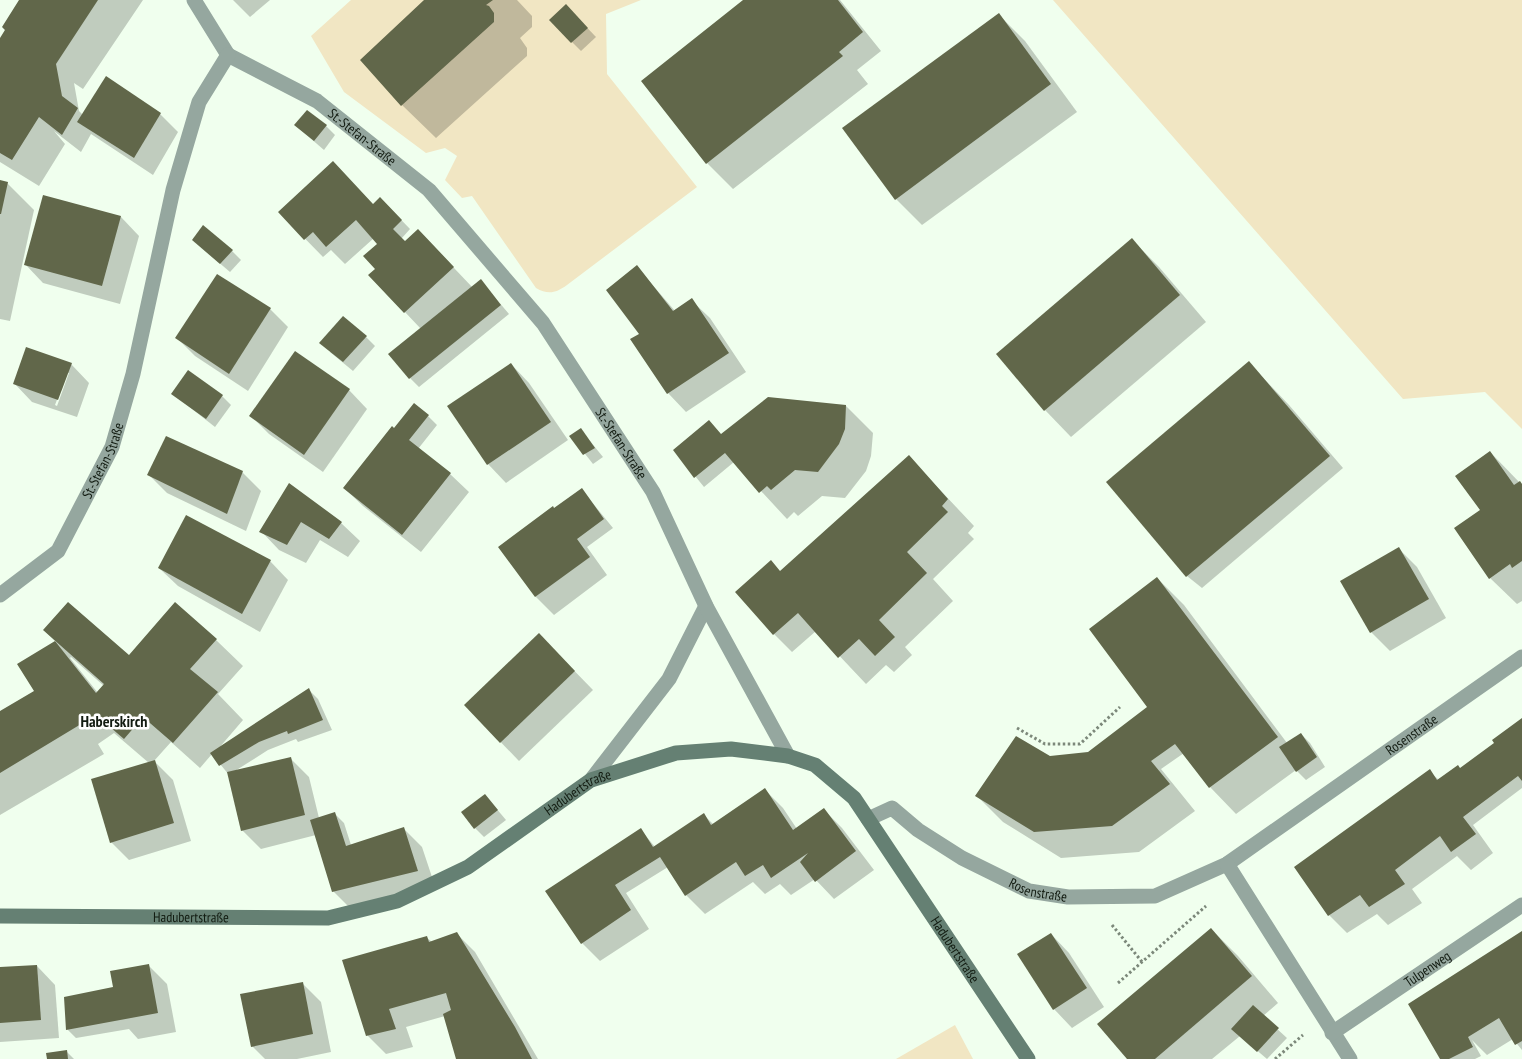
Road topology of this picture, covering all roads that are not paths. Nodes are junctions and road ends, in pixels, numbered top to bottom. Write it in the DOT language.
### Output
graph roads {
  1 [pos="194,0"];
  2 [pos="228,55"];
  3 [pos="0,595"];
  4 [pos="706,606"];
  5 [pos="1522,657"];
  6 [pos="788,756"];
  7 [pos="591,780"];
  8 [pos="868,819"];
  9 [pos="1227,864"];
  10 [pos="1522,905"];
  11 [pos="0,916"];
  12 [pos="1332,1033"];
  13 [pos="1028,1059"];
  14 [pos="1350,1059"];
  1 -- 2 [label="street"];
  2 -- 3 [label="street, St.-Stefan-Straße"];
  2 -- 4 [label="street, St.-Stefan-Straße"];
  4 -- 6 [label="street, St.-Stefan-Straße"];
  4 -- 7 [label="street"];
  5 -- 9 [label="street, Rosenstraße"];
  6 -- 7 [label="street, Hadubertstraße"];
  6 -- 8 [label="street, Hadubertstraße"];
  7 -- 11 [label="street, Hadubertstraße"];
  8 -- 9 [label="street, Rosenstraße"];
  8 -- 13 [label="street, Hadubertstraße"];
  9 -- 12 [label="street"];
  10 -- 12 [label="street, Tulpenweg"];
  12 -- 14 [label="street"];
}
